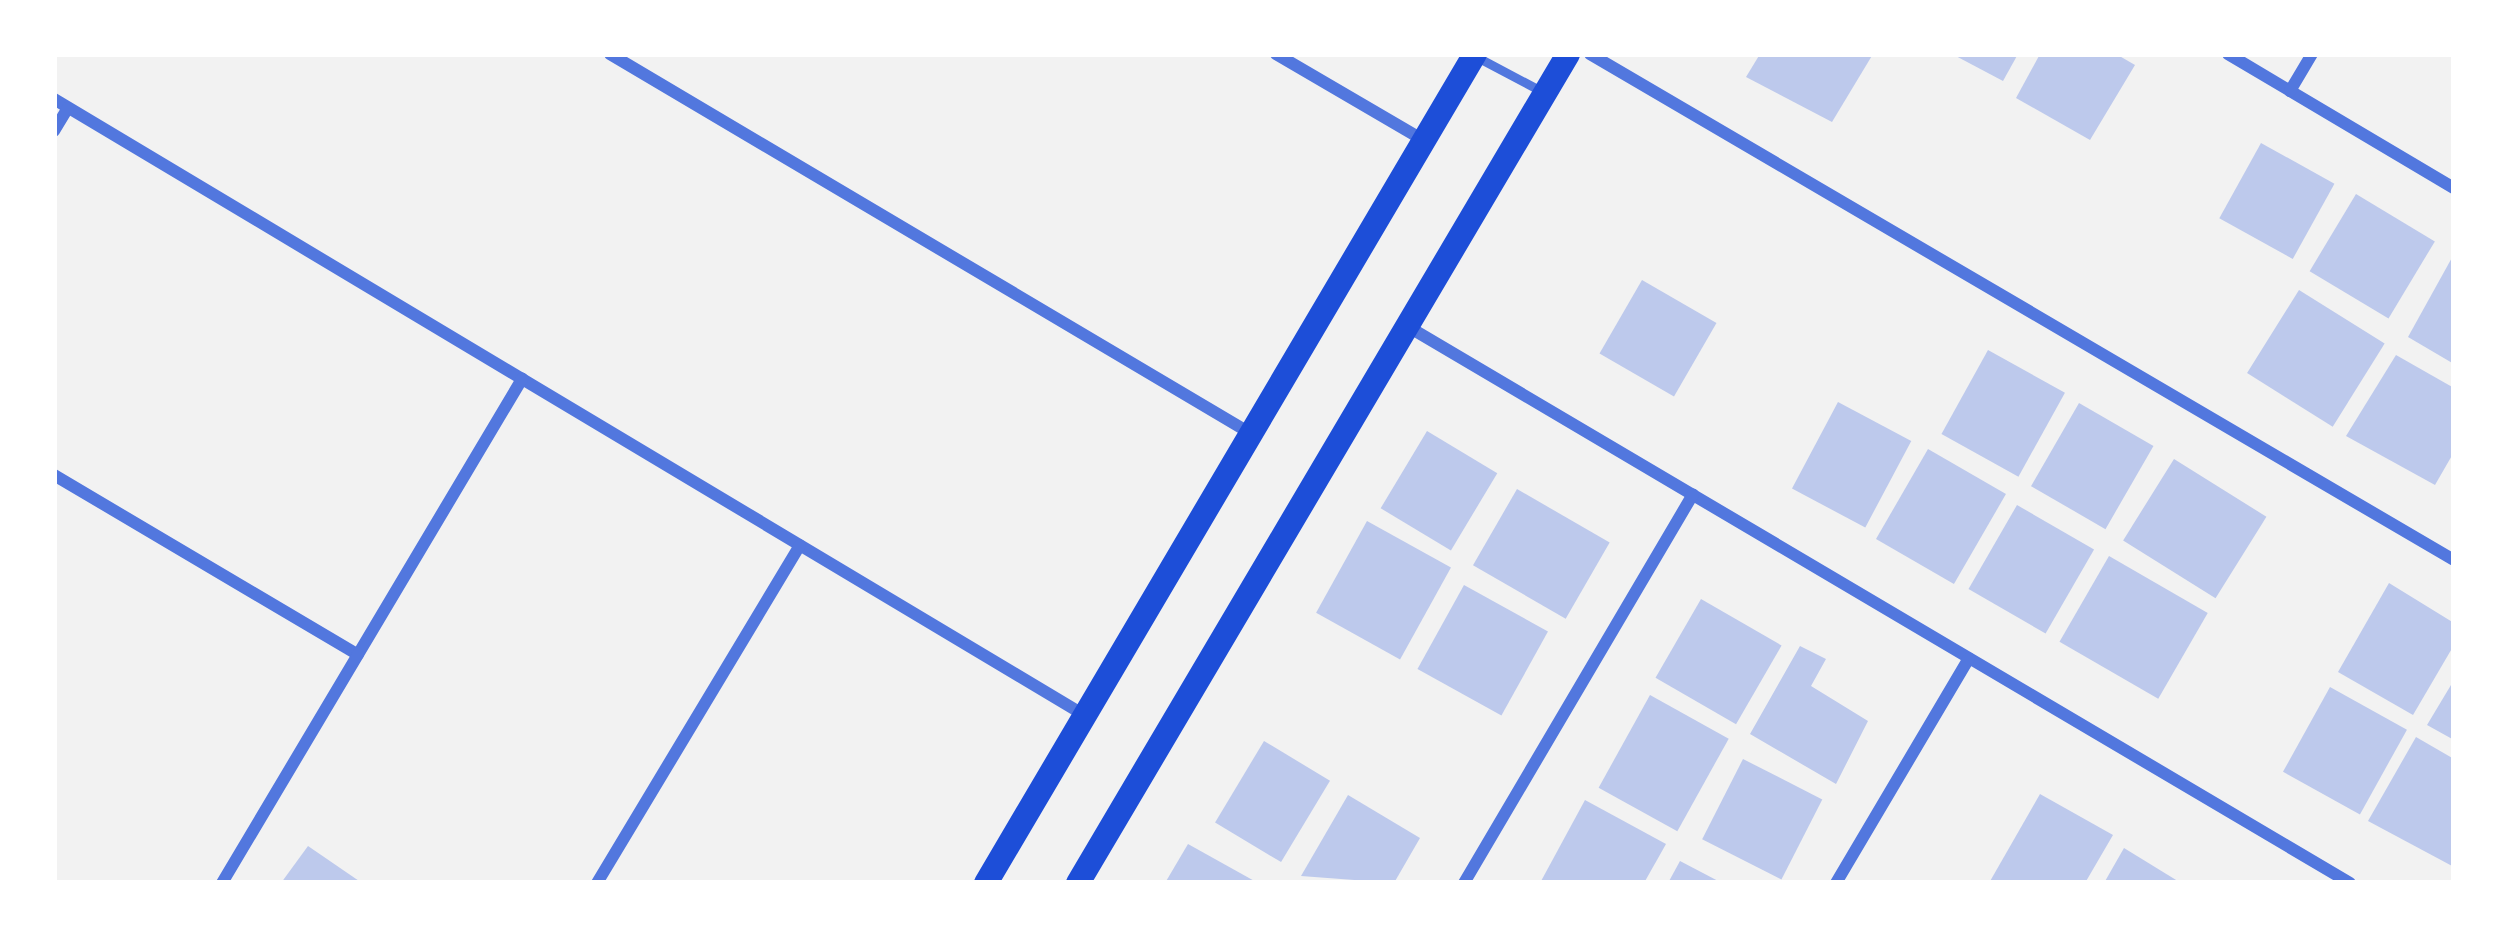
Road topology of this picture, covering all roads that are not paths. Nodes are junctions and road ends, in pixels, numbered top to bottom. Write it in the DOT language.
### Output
graph roads {
  1 [pos="610,54"];
  2 [pos="1276,54"];
  3 [pos="1474,54"];
  4 [pos="1568,54"];
  5 [pos="1590,54"];
  6 [pos="2228,54"];
  7 [pos="2312,54"];
  8 [pos="2290,91"];
  9 [pos="1545,93"];
  10 [pos="54,99"];
  11 [pos="68,108"];
  12 [pos="54,131"];
  13 [pos="1424,140"];
  14 [pos="2454,188"];
  15 [pos="1407,326"];
  16 [pos="522,379"];
  17 [pos="1251,434"];
  18 [pos="54,475"];
  19 [pos="1693,495"];
  20 [pos="800,544"];
  21 [pos="2454,560"];
  22 [pos="358,655"];
  23 [pos="1969,658"];
  24 [pos="1085,716"];
  25 [pos="222,883"];
  26 [pos="597,883"];
  27 [pos="986,883"];
  28 [pos="1078,883"];
  29 [pos="1464,883"];
  30 [pos="1836,883"];
  31 [pos="2350,883"];
  1 -- 17 [label="street"];
  2 -- 13 [label="street"];
  3 -- 9 [label="lane"];
  3 -- 13 [label="main road"];
  4 -- 9 [label="main road"];
  5 -- 21 [label="street"];
  6 -- 8 [label="street"];
  7 -- 8 [label="street"];
  8 -- 14 [label="street"];
  9 -- 15 [label="main road"];
  10 -- 11 [label="street"];
  11 -- 12 [label="street"];
  11 -- 16 [label="street"];
  13 -- 17 [label="main road"];
  15 -- 19 [label="street"];
  15 -- 28 [label="main road"];
  16 -- 20 [label="street"];
  16 -- 22 [label="street"];
  17 -- 24 [label="main road"];
  18 -- 22 [label="street"];
  19 -- 23 [label="street"];
  19 -- 29 [label="street"];
  20 -- 24 [label="street"];
  20 -- 26 [label="street"];
  22 -- 25 [label="street"];
  23 -- 30 [label="street"];
  23 -- 31 [label="street"];
  24 -- 27 [label="main road"];
}
